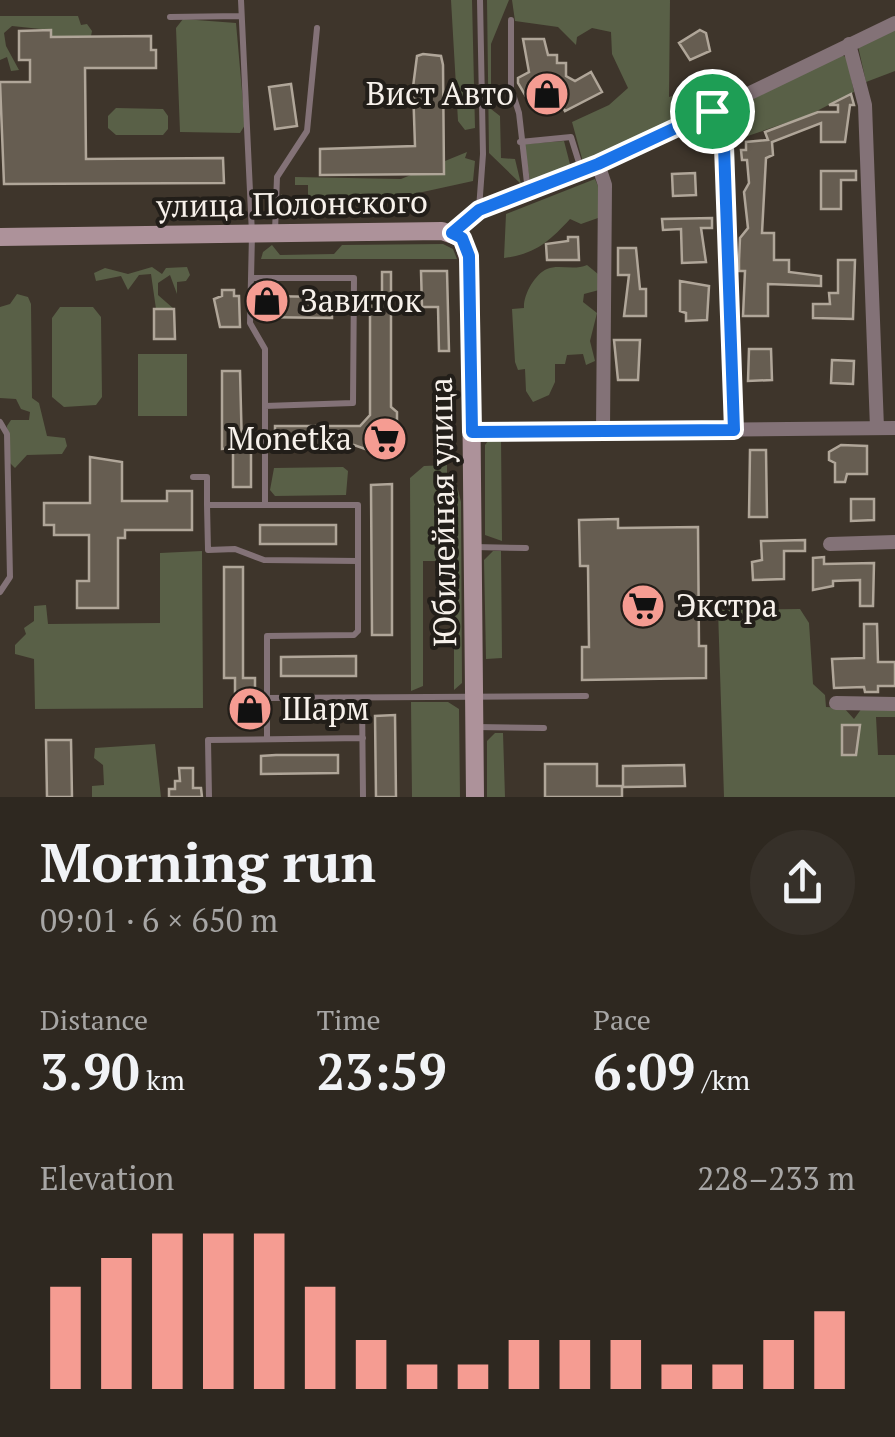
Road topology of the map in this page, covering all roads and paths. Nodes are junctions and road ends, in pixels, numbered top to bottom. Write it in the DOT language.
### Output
graph roads {
  1 [pos="240,0"];
  2 [pos="480,0"];
  3 [pos="170,16"];
  4 [pos="241,16"];
  5 [pos="511,20"];
  6 [pos="895,22"];
  7 [pos="316,28"];
  8 [pos="849,44"];
  9 [pos="712,111"];
  10 [pos="520,142"];
  11 [pos="598,164"];
  12 [pos="581,170"];
  13 [pos="528,192"];
  14 [pos="479,210"];
  15 [pos="452,233"];
  16 [pos="252,234"];
  17 [pos="275,234"];
  18 [pos="0,237"];
  19 [pos="252,278"];
  20 [pos="265,406"];
  21 [pos="0,422"];
  22 [pos="877,428"];
  23 [pos="895,428"];
  24 [pos="734,430"];
  25 [pos="603,431"];
  26 [pos="472,432"];
  27 [pos="193,477"];
  28 [pos="207,505"];
  29 [pos="264,505"];
  30 [pos="895,542"];
  31 [pos="830,544"];
  32 [pos="473,548"];
  33 [pos="526,548"];
  34 [pos="358,561"];
  35 [pos="0,592"];
  36 [pos="586,696"];
  37 [pos="474,697"];
  38 [pos="267,698"];
  39 [pos="362,698"];
  40 [pos="836,704"];
  41 [pos="895,704"];
  42 [pos="475,728"];
  43 [pos="544,728"];
  44 [pos="363,738"];
  45 [pos="267,739"];
  46 [pos="209,797"];
  47 [pos="363,797"];
  48 [pos="475,797"];
  1 -- 4 [label="lane"];
  2 -- 14 [label="lane"];
  3 -- 4 [label="lane"];
  4 -- 16 [label="lane"];
  5 -- 10 [label="lane"];
  6 -- 8 [label="street, улица Полонского"];
  7 -- 17 [label="lane"];
  8 -- 9 [label="street, улица Полонского"];
  8 -- 22 [label="street"];
  9 -- 11 [label="street, улица Полонского"];
  9 -- 24 [label="street"];
  10 -- 12 [label="lane"];
  10 -- 13 [label="lane"];
  11 -- 12 [label="street, улица Полонского"];
  11 -- 25 [label="street"];
  12 -- 13 [label="street, улица Полонского"];
  13 -- 14 [label="street, улица Полонского"];
  14 -- 15 [label="street, улица Полонского"];
  15 -- 17 [label="main road, улица Полонского"];
  15 -- 26 [label="main road, Юбилейная улица"];
  16 -- 17 [label="main road, улица Полонского"];
  16 -- 18 [label="main road, улица Полонского"];
  16 -- 19 [label="lane"];
  19 -- 20 [label="lane"];
  19 -- 20 [label="lane"];
  20 -- 29 [label="lane"];
  21 -- 35 [label="lane"];
  22 -- 23 [label="street"];
  22 -- 24 [label="street"];
  24 -- 25 [label="street"];
  25 -- 26 [label="street"];
  26 -- 32 [label="main road, Юбилейная улица"];
  27 -- 28 [label="lane"];
  28 -- 29 [label="lane"];
  28 -- 34 [label="lane"];
  29 -- 34 [label="lane"];
  30 -- 31 [label="street"];
  32 -- 33 [label="lane"];
  32 -- 37 [label="main road, Юбилейная улица"];
  34 -- 38 [label="lane"];
  36 -- 37 [label="lane"];
  37 -- 39 [label="lane"];
  37 -- 42 [label="main road, Юбилейная улица"];
  38 -- 39 [label="lane"];
  38 -- 45 [label="lane"];
  39 -- 44 [label="lane"];
  40 -- 41 [label="street"];
  42 -- 43 [label="lane"];
  42 -- 48 [label="main road, Юбилейная улица"];
  44 -- 45 [label="lane"];
  44 -- 47 [label="lane"];
  45 -- 46 [label="lane"];
}
